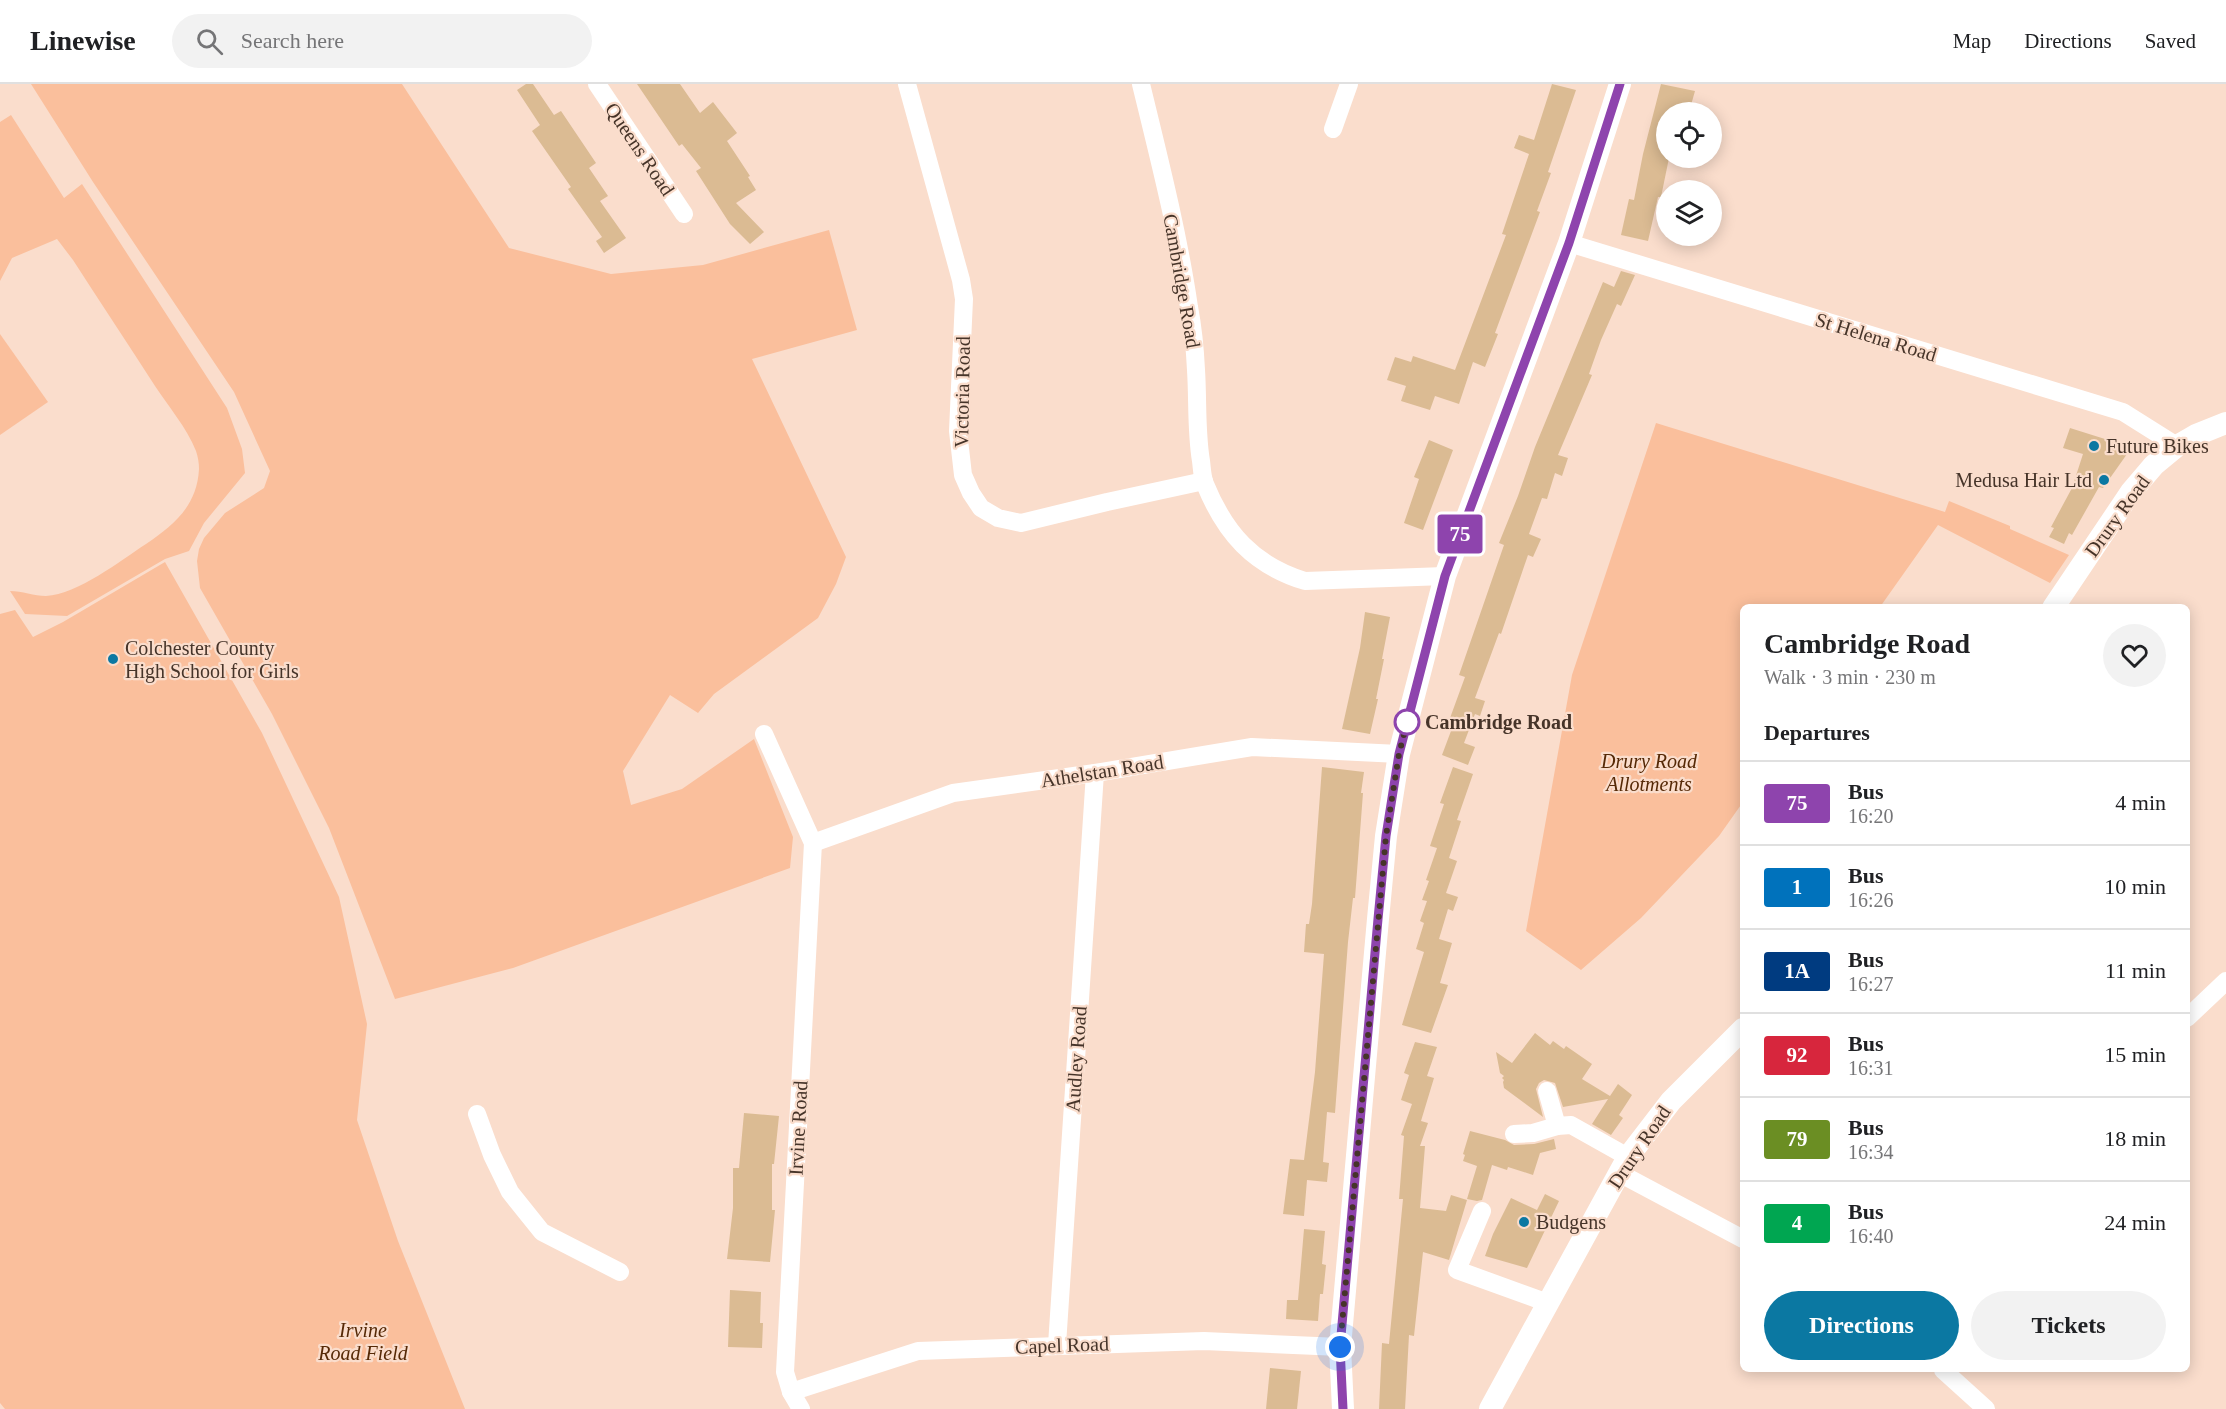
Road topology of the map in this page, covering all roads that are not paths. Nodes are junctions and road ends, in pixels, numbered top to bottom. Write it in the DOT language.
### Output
graph roads {
  1 [pos="597,84"];
  2 [pos="907,84"];
  3 [pos="1141,84"];
  4 [pos="1349,84"];
  5 [pos="1620,84"];
  6 [pos="1334,129"];
  7 [pos="684,214"];
  8 [pos="1569,243"];
  9 [pos="2226,423"];
  10 [pos="2177,446"];
  11 [pos="1204,481"];
  12 [pos="1445,576"];
  13 [pos="2056,604"];
  14 [pos="764,734"];
  15 [pos="1399,754"];
  16 [pos="1095,773"];
  17 [pos="813,843"];
  18 [pos="2226,981"];
  19 [pos="2190,1015"];
  20 [pos="1740,1032"];
  21 [pos="1547,1091"];
  22 [pos="477,1114"];
  23 [pos="1557,1126"];
  24 [pos="1514,1134"];
  25 [pos="1624,1165"];
  26 [pos="1482,1211"];
  27 [pos="1740,1237"];
  28 [pos="620,1272"];
  29 [pos="1548,1303"];
  30 [pos="1057,1345"];
  31 [pos="1340,1347"];
  32 [pos="1945,1372"];
  33 [pos="791,1392"];
  34 [pos="801,1409"];
  35 [pos="1343,1409"];
  36 [pos="1490,1409"];
  37 [pos="1986,1409"];
  1 -- 7 [label="street, Queens Road"];
  2 -- 11 [label="street, Victoria Road"];
  3 -- 11 [label="street, Cambridge Road"];
  4 -- 6 [label="street"];
  5 -- 8 [label="main road"];
  8 -- 10 [label="street, St Helena Road"];
  8 -- 12 [label="main road"];
  9 -- 10 [label="main road, Drury Road"];
  10 -- 13 [label="main road, Drury Road"];
  11 -- 12 [label="street, Cambridge Road"];
  12 -- 15 [label="main road"];
  14 -- 17 [label="street"];
  15 -- 16 [label="street, Athelstan Road"];
  15 -- 31 [label="main road"];
  16 -- 17 [label="street, Athelstan Road"];
  16 -- 30 [label="street, Audley Road"];
  17 -- 33 [label="street, Irvine Road"];
  18 -- 19 [label="street"];
  20 -- 25 [label="main road, Drury Road"];
  21 -- 23 [label="street"];
  22 -- 28 [label="street"];
  23 -- 24 [label="street"];
  23 -- 25 [label="street"];
  25 -- 27 [label="street"];
  25 -- 29 [label="main road, Drury Road"];
  26 -- 29 [label="street"];
  29 -- 36 [label="main road, Drury Road"];
  30 -- 31 [label="street, Capel Road"];
  30 -- 33 [label="street, Capel Road"];
  31 -- 35 [label="main road"];
  32 -- 37 [label="street"];
  33 -- 34 [label="street, Irvine Road"];
}
